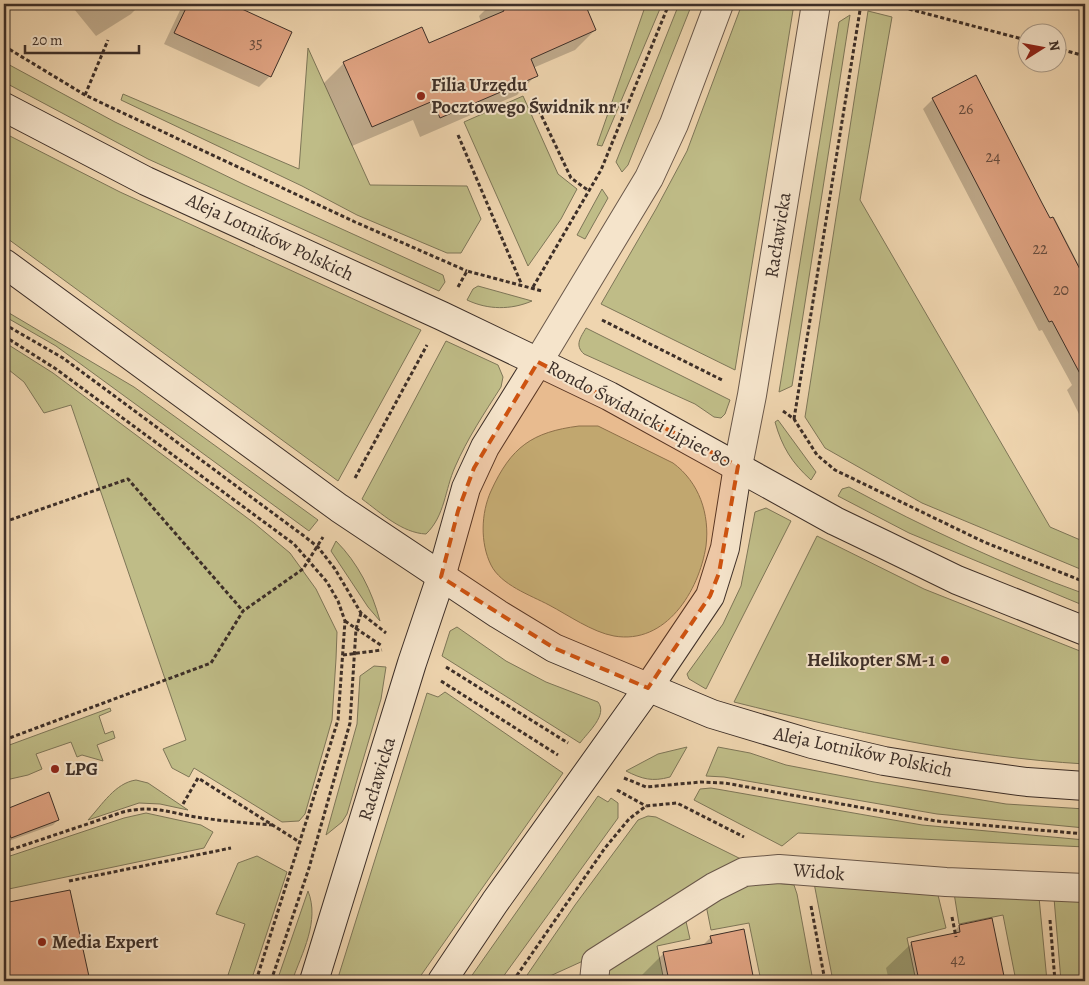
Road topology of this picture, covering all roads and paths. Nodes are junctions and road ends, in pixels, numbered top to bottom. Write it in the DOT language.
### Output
graph roads {
  1 [pos="669,4"];
  2 [pos="719,4"];
  3 [pos="816,4"];
  4 [pos="861,4"];
  5 [pos="890,4"];
  6 [pos="1016,37"];
  7 [pos="108,40"];
  8 [pos="4,46"];
  9 [pos="1066,51"];
  10 [pos="1085,56"];
  11 [pos="85,95"];
  12 [pos="536,104"];
  13 [pos="4,107"];
  14 [pos="458,135"];
  15 [pos="589,191"];
  16 [pos="4,263"];
  17 [pos="467,271"];
  18 [pos="522,284"];
  19 [pos="533,287"];
  20 [pos="4,336"];
  21 [pos="538,362"];
  22 [pos="794,419"];
  23 [pos="738,466"];
  24 [pos="4,522"];
  25 [pos="310,560"];
  26 [pos="441,577"];
  27 [pos="243,610"];
  28 [pos="362,613"];
  29 [pos="345,621"];
  30 [pos="356,629"];
  31 [pos="1085,631"];
  32 [pos="354,654"];
  33 [pos="343,655"];
  34 [pos="412,663"];
  35 [pos="648,688"];
  36 [pos="4,740"];
  37 [pos="587,773"];
  38 [pos="1085,786"];
  39 [pos="677,803"];
  40 [pos="183,804"];
  41 [pos="646,806"];
  42 [pos="273,825"];
  43 [pos="301,843"];
  44 [pos="231,848"];
  45 [pos="4,852"];
  46 [pos="69,881"];
  47 [pos="1047,886"];
  48 [pos="1085,888"];
  49 [pos="256,981"];
  50 [pos="271,981"];
  51 [pos="314,981"];
  52 [pos="442,981"];
  53 [pos="513,981"];
  54 [pos="594,981"];
  55 [pos="1054,981"];
  1 -- 15 [label="path"];
  2 -- 21 [label="street"];
  3 -- 23 [label="street, Racławicka"];
  4 -- 22 [label="path"];
  5 -- 6 [label="path"];
  7 -- 11 [label="path"];
  8 -- 11 [label="path"];
  9 -- 10 [label="path"];
  11 -- 17 [label="path"];
  12 -- 15 [label="path"];
  13 -- 21 [label="street, Aleja Lotników Polskich"];
  14 -- 18 [label="path"];
  15 -- 19 [label="path"];
  16 -- 26 [label="street"];
  20 -- 25 [label="path"];
  21 -- 23 [label="street, Rondo Świdnicki Lipiec 80"];
  21 -- 26 [label="street, Rondo Świdnicki Lipiec 80"];
  23 -- 31 [label="street"];
  23 -- 35 [label="street, Rondo Świdnicki Lipiec 80"];
  24 -- 27 [label="path"];
  25 -- 27 [label="path"];
  25 -- 29 [label="path"];
  26 -- 34 [label="street, Racławicka"];
  26 -- 35 [label="street"];
  27 -- 36 [label="path"];
  28 -- 30 [label="path"];
  29 -- 30 [label="path"];
  29 -- 33 [label="path"];
  30 -- 32 [label="path"];
  30 -- 32 [label="path"];
  32 -- 33 [label="path"];
  32 -- 50 [label="path"];
  33 -- 43 [label="path"];
  34 -- 37 [label="path"];
  34 -- 51 [label="street, Racławicka"];
  35 -- 37 [label="street"];
  35 -- 38 [label="street, Aleja Lotników Polskich"];
  37 -- 41 [label="path"];
  37 -- 52 [label="street"];
  39 -- 41 [label="path"];
  40 -- 42 [label="path"];
  41 -- 53 [label="path"];
  42 -- 43 [label="path"];
  42 -- 45 [label="path"];
  43 -- 49 [label="path"];
  44 -- 46 [label="path"];
  47 -- 48 [label="street, Widok"];
  47 -- 54 [label="street, Widok"];
  47 -- 55 [label="path"];
}
